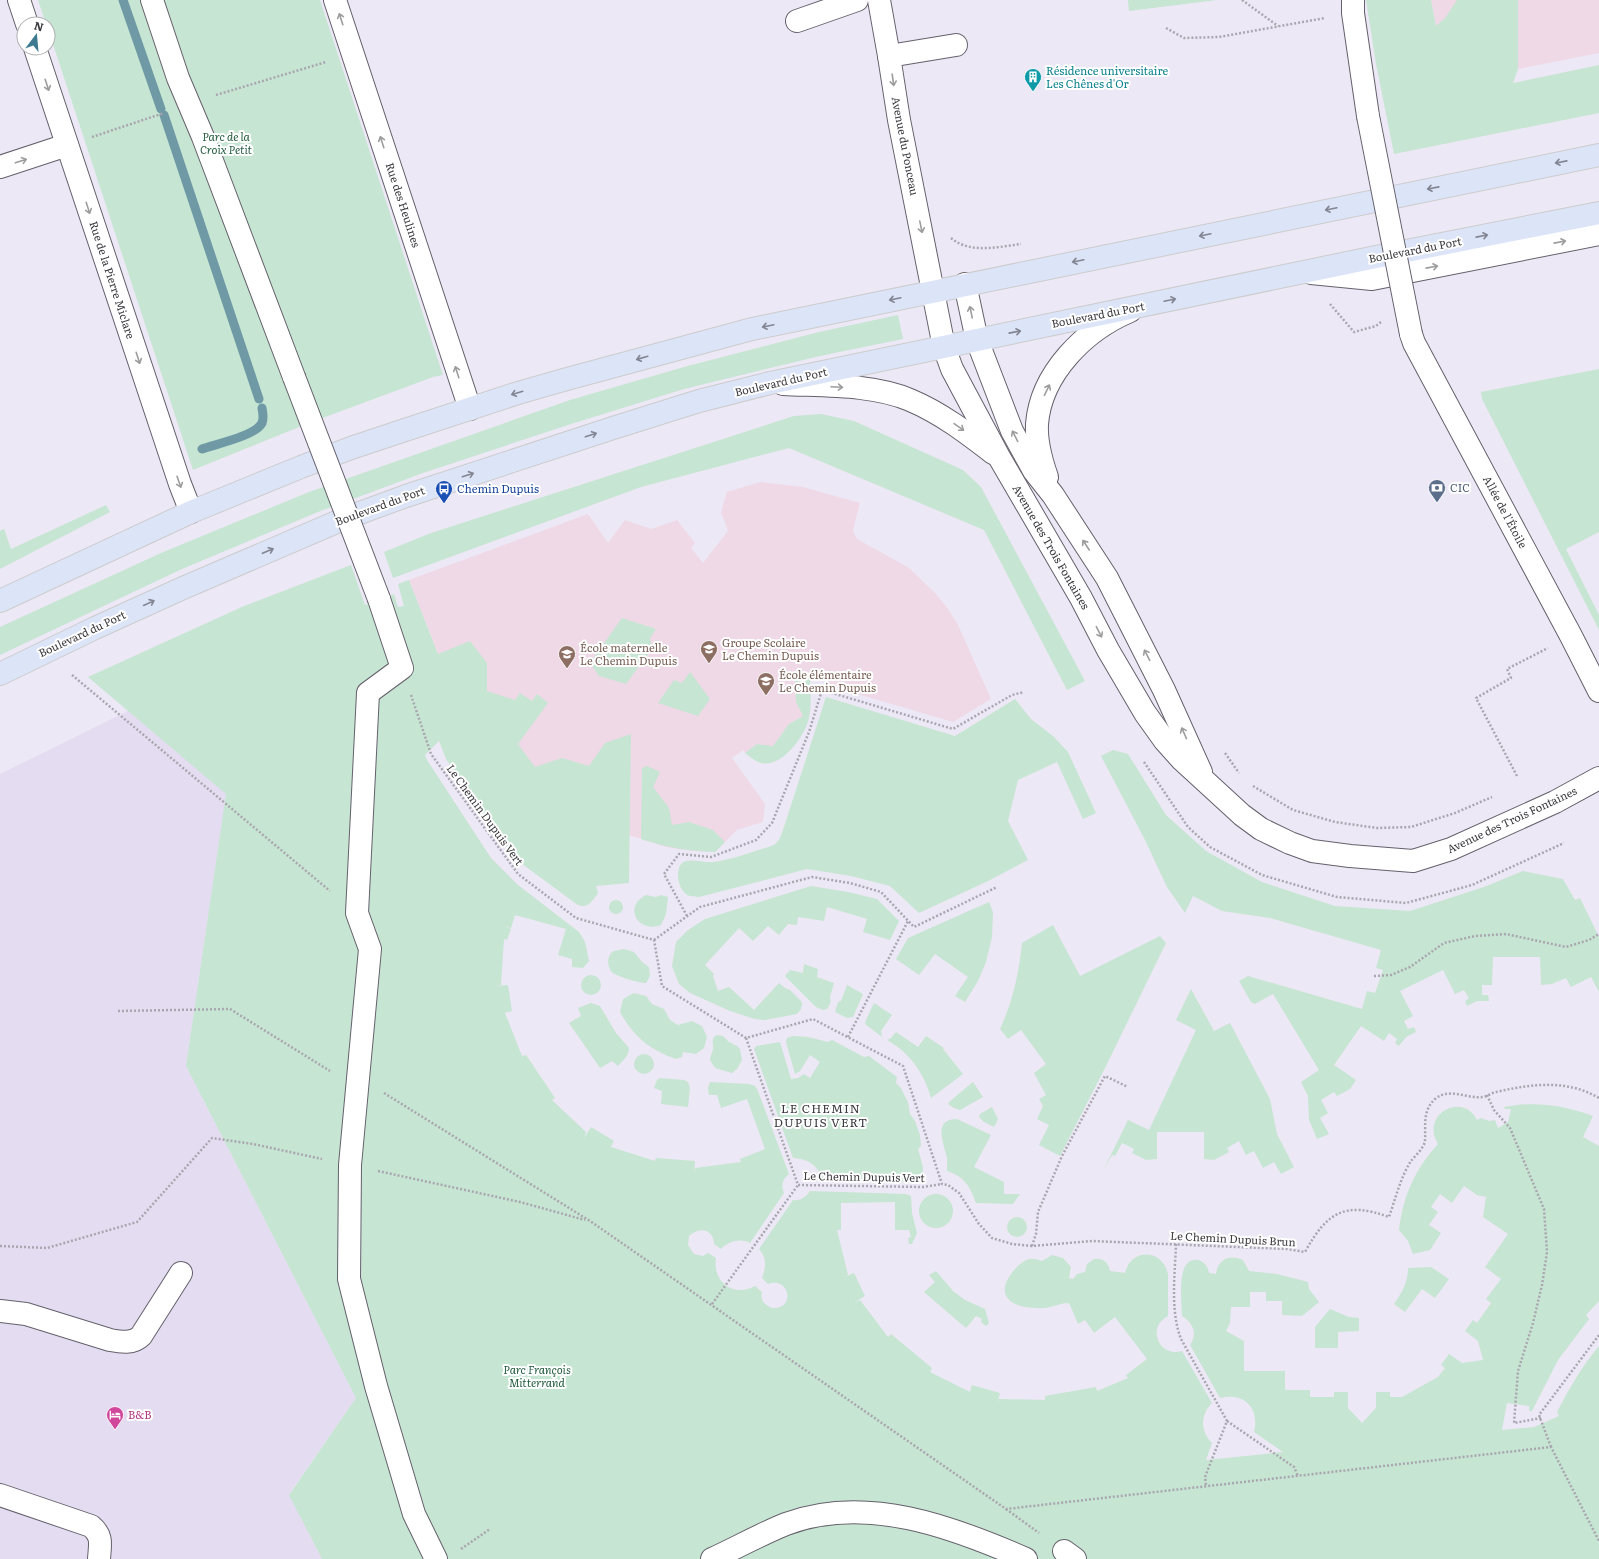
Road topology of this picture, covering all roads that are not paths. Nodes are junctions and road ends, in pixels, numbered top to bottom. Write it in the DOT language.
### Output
graph roads {
  1 [pos="19,0"];
  2 [pos="152,0"];
  3 [pos="335,0"];
  4 [pos="857,0"];
  5 [pos="879,0"];
  6 [pos="1353,7"];
  7 [pos="24,16"];
  8 [pos="797,21"];
  9 [pos="956,45"];
  10 [pos="38,56"];
  11 [pos="889,56"];
  12 [pos="67,145"];
  13 [pos="1599,155"];
  14 [pos="0,167"];
  15 [pos="1599,213"];
  16 [pos="1599,234"];
  17 [pos="1306,272"];
  18 [pos="965,284"];
  19 [pos="934,291"];
  20 [pos="1140,307"];
  21 [pos="977,340"];
  22 [pos="944,347"];
  23 [pos="770,383"];
  24 [pos="470,409"];
  25 [pos="999,457"];
  26 [pos="1053,496"];
  27 [pos="191,512"];
  28 [pos="0,601"];
  29 [pos="0,674"];
  30 [pos="1599,691"];
  31 [pos="1599,778"];
  32 [pos="1206,782"];
  33 [pos="181,1273"];
  34 [pos="0,1311"];
  35 [pos="0,1495"];
  36 [pos="99,1559"];
  37 [pos="436,1559"];
  38 [pos="712,1559"];
  39 [pos="1026,1559"];
  1 -- 7 [label="street"];
  2 -- 37 [label="street, bridge"];
  24 -- 3 [label="street, Rue des Heulines, one-way"];
  4 -- 8 [label="street"];
  5 -- 11 [label="street, Avenue du Ponceau"];
  6 -- 30 [label="street, Allée de l'Étoile, bridge"];
  9 -- 11 [label="street"];
  10 -- 12 [label="street, Rue de la Pierre Miclare, one-way"];
  11 -- 19 [label="street, Avenue du Ponceau, one-way"];
  14 -- 12 [label="street, one-way"];
  12 -- 27 [label="street, Rue de la Pierre Miclare, one-way"];
  13 -- 18 [label="main road, one-way"];
  17 -- 15 [label="main road, Boulevard du Port, one-way"];
  17 -- 16 [label="street, one-way"];
  20 -- 17 [label="main road, Boulevard du Port, one-way"];
  18 -- 19 [label="main road"];
  21 -- 18 [label="street, Avenue des Trois Fontaines, one-way"];
  19 -- 22 [label="street, Avenue des Trois Fontaines"];
  19 -- 24 [label="main road, one-way"];
  21 -- 20 [label="main road, Boulevard du Port, one-way"];
  26 -- 20 [label="street, one-way"];
  21 -- 22 [label="main road, Boulevard du Port"];
  26 -- 21 [label="street, Avenue des Trois Fontaines, one-way"];
  22 -- 23 [label="main road, Boulevard du Port"];
  22 -- 25 [label="street, Avenue des Trois Fontaines"];
  23 -- 25 [label="street, one-way"];
  29 -- 23 [label="main road, Boulevard du Port, one-way"];
  24 -- 27 [label="main road"];
  25 -- 32 [label="street, Avenue des Trois Fontaines, one-way"];
  32 -- 26 [label="street, Avenue des Trois Fontaines, one-way"];
  27 -- 28 [label="main road"];
  31 -- 32 [label="street, Avenue des Trois Fontaines"];
  33 -- 34 [label="street"];
  35 -- 36 [label="street"];
  38 -- 39 [label="street"];
}
